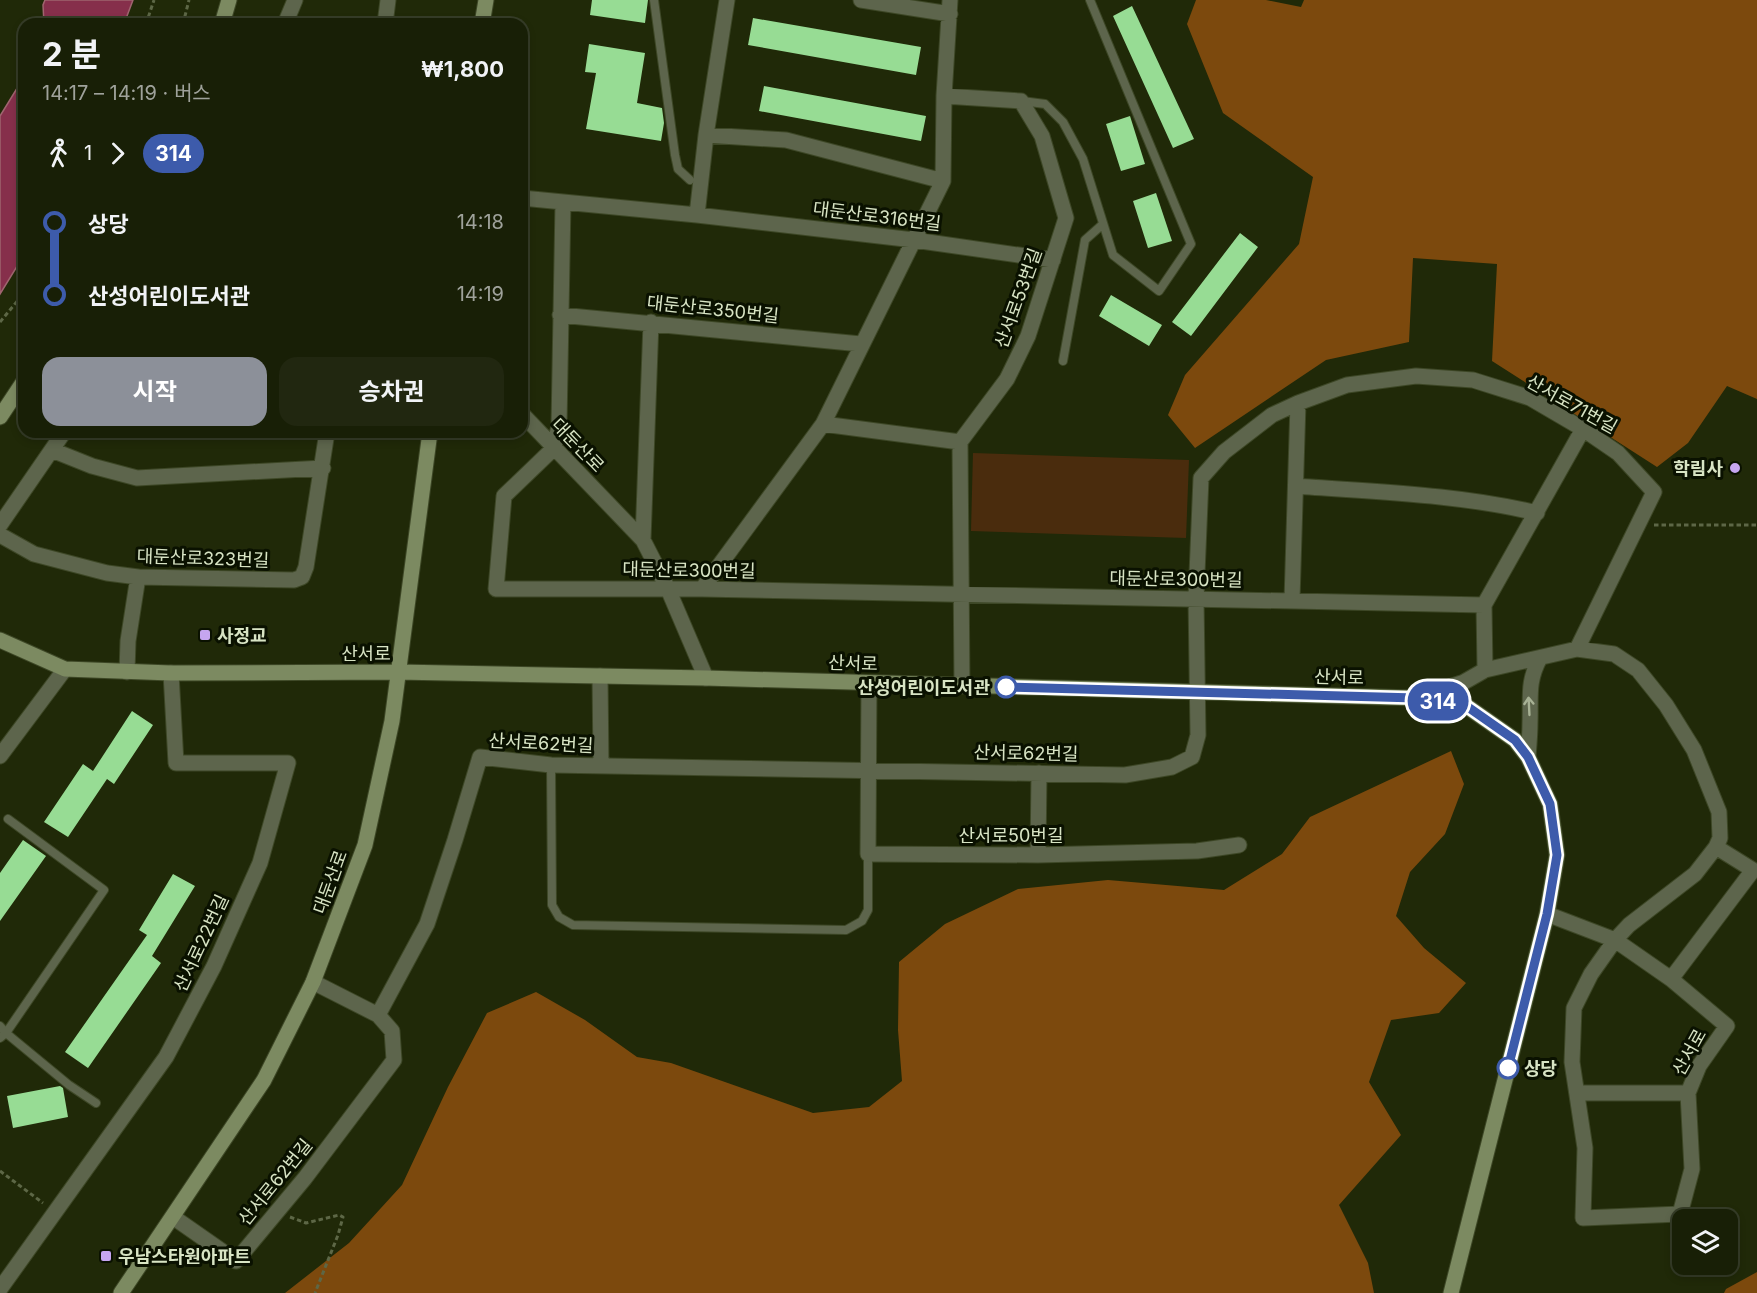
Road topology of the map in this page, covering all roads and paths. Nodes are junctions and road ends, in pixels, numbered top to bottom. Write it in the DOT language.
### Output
graph roads {
  1 [pos="189,0"];
  2 [pos="229,0"];
  3 [pos="295,0"];
  4 [pos="388,0"];
  5 [pos="486,0"];
  6 [pos="654,0"];
  7 [pos="727,0"];
  8 [pos="861,0"];
  9 [pos="1090,0"];
  10 [pos="154,1"];
  11 [pos="950,7"];
  12 [pos="148,18"];
  13 [pos="184,18"];
  14 [pos="224,18"];
  15 [pos="288,18"];
  16 [pos="386,18"];
  17 [pos="483,18"];
  18 [pos="944,96"];
  19 [pos="1021,100"];
  20 [pos="706,135"];
  21 [pos="690,180"];
  22 [pos="943,181"];
  23 [pos="528,199"];
  24 [pos="563,202"];
  25 [pos="697,214"];
  26 [pos="1103,224"];
  27 [pos="914,240"];
  28 [pos="1053,260"];
  29 [pos="18,300"];
  30 [pos="560,315"];
  31 [pos="0,322"];
  32 [pos="651,322"];
  33 [pos="861,344"];
  34 [pos="1063,361"];
  35 [pos="18,390"];
  36 [pos="1298,403"];
  37 [pos="0,417"];
  38 [pos="528,420"];
  39 [pos="823,423"];
  40 [pos="1582,429"];
  41 [pos="60,438"];
  42 [pos="326,438"];
  43 [pos="429,438"];
  44 [pos="960,442"];
  45 [pos="554,448"];
  46 [pos="52,450"];
  47 [pos="323,468"];
  48 [pos="1296,486"];
  49 [pos="1537,513"];
  50 [pos="0,525"];
  51 [pos="1637,525"];
  52 [pos="1757,525"];
  53 [pos="0,535"];
  54 [pos="643,540"];
  55 [pos="138,577"];
  56 [pos="668,589"];
  57 [pos="702,589"];
  58 [pos="962,595"];
  59 [pos="1196,598"];
  60 [pos="1292,600"];
  61 [pos="1484,605"];
  62 [pos="0,640"];
  63 [pos="1577,648"];
  64 [pos="1540,658"];
  65 [pos="64,669"];
  66 [pos="1485,670"];
  67 [pos="127,672"];
  68 [pos="398,672"];
  69 [pos="171,673"];
  70 [pos="600,676"];
  71 [pos="706,678"];
  72 [pos="869,683"];
  73 [pos="962,686"];
  74 [pos="1197,693"];
  75 [pos="1416,698"];
  76 [pos="2,747"];
  77 [pos="1528,757"];
  78 [pos="551,765"];
  79 [pos="601,766"];
  80 [pos="867,769"];
  81 [pos="1039,773"];
  82 [pos="8,819"];
  83 [pos="1239,844"];
  84 [pos="1716,847"];
  85 [pos="868,854"];
  86 [pos="1038,855"];
  87 [pos="1547,914"];
  88 [pos="1615,940"];
  89 [pos="1671,979"];
  90 [pos="314,982"];
  91 [pos="378,1015"];
  92 [pos="0,1026"];
  93 [pos="3,1036"];
  94 [pos="1578,1093"];
  95 [pos="1688,1094"];
  96 [pos="96,1103"];
  97 [pos="0,1171"];
  98 [pos="43,1203"];
  99 [pos="278,1211"];
  100 [pos="173,1217"];
  101 [pos="0,1288"];
  102 [pos="121,1293"];
  103 [pos="315,1293"];
  104 [pos="1452,1293"];
  1 -- 13 [label="path"];
  2 -- 14 [label="main road"];
  3 -- 15 [label="street"];
  4 -- 16 [label="street"];
  5 -- 17 [label="main road"];
  6 -- 21 [label="lane"];
  7 -- 20 [label="street"];
  8 -- 11 [label="street"];
  9 -- 26 [label="lane"];
  10 -- 12 [label="path"];
  11 -- 18 [label="street"];
  18 -- 19 [label="street"];
  18 -- 22 [label="street"];
  19 -- 26 [label="lane"];
  19 -- 28 [label="street, 산서로53번길"];
  20 -- 22 [label="street"];
  20 -- 25 [label="street"];
  22 -- 27 [label="street"];
  23 -- 24 [label="street, 대둔산로316번길"];
  24 -- 25 [label="street, 대둔산로316번길"];
  24 -- 30 [label="street"];
  25 -- 27 [label="street, 대둔산로316번길"];
  26 -- 34 [label="lane"];
  27 -- 28 [label="street, 대둔산로316번길"];
  27 -- 33 [label="street"];
  28 -- 44 [label="street, 산서로53번길"];
  29 -- 31 [label="path"];
  30 -- 32 [label="street, 대둔산로350번길"];
  30 -- 45 [label="street"];
  32 -- 33 [label="street, 대둔산로350번길"];
  32 -- 54 [label="street"];
  33 -- 39 [label="street"];
  35 -- 37 [label="main road"];
  36 -- 40 [label="street, 산서로71번길"];
  36 -- 48 [label="street"];
  36 -- 59 [label="street, 산서로71번길"];
  38 -- 45 [label="street, 대둔산로"];
  39 -- 44 [label="street"];
  39 -- 57 [label="street"];
  40 -- 49 [label="street"];
  40 -- 51 [label="street, 산서로71번길"];
  41 -- 46 [label="street"];
  42 -- 47 [label="street, 대둔산로323번길"];
  43 -- 68 [label="main road, 대둔산로"];
  44 -- 58 [label="street"];
  45 -- 54 [label="street, 대둔산로"];
  45 -- 56 [label="street, 대둔산로300번길"];
  46 -- 47 [label="street"];
  46 -- 50 [label="street"];
  47 -- 55 [label="street, 대둔산로323번길"];
  48 -- 49 [label="street"];
  48 -- 60 [label="street"];
  49 -- 61 [label="street"];
  51 -- 52 [label="path"];
  51 -- 63 [label="street, 산서로71번길"];
  53 -- 55 [label="street, 대둔산로323번길"];
  54 -- 56 [label="street, 대둔산로"];
  55 -- 67 [label="street"];
  56 -- 57 [label="street, 대둔산로300번길"];
  56 -- 71 [label="street, 대둔산로"];
  57 -- 58 [label="street, 대둔산로300번길"];
  58 -- 59 [label="street, 대둔산로300번길"];
  58 -- 73 [label="street"];
  59 -- 60 [label="street, 대둔산로300번길"];
  59 -- 74 [label="street, 산서로71번길"];
  60 -- 61 [label="street, 대둔산로300번길"];
  61 -- 66 [label="street"];
  62 -- 65 [label="main road, 산서로"];
  63 -- 64 [label="street"];
  63 -- 84 [label="street"];
  64 -- 66 [label="street"];
  77 -- 64 [label="street, one-way"];
  65 -- 67 [label="main road, 산서로"];
  65 -- 76 [label="street"];
  66 -- 75 [label="street"];
  67 -- 69 [label="main road, 산서로"];
  68 -- 69 [label="main road, 산서로"];
  68 -- 70 [label="main road, 산서로"];
  68 -- 90 [label="main road, 대둔산로"];
  69 -- 101 [label="street, 산서로22번길"];
  70 -- 71 [label="main road, 산서로"];
  70 -- 79 [label="street"];
  71 -- 72 [label="main road, 산서로"];
  72 -- 73 [label="main road, 산서로"];
  72 -- 80 [label="street"];
  73 -- 74 [label="main road, 산서로"];
  74 -- 75 [label="main road, 산서로"];
  74 -- 81 [label="street, 산서로62번길"];
  75 -- 77 [label="main road, 산서로"];
  77 -- 87 [label="main road, 산서로"];
  78 -- 79 [label="street, 산서로62번길"];
  78 -- 85 [label="lane"];
  78 -- 91 [label="street, 산서로62번길"];
  79 -- 80 [label="street, 산서로62번길"];
  80 -- 81 [label="street, 산서로62번길"];
  80 -- 85 [label="street"];
  81 -- 86 [label="street"];
  82 -- 93 [label="lane"];
  83 -- 86 [label="street, 산서로50번길"];
  84 -- 88 [label="street"];
  84 -- 89 [label="street"];
  85 -- 86 [label="street, 산서로50번길"];
  87 -- 88 [label="street, 산서로"];
  87 -- 104 [label="main road, 산서로"];
  88 -- 89 [label="street, 산서로"];
  88 -- 94 [label="street"];
  89 -- 95 [label="street, 산서로"];
  90 -- 91 [label="street"];
  90 -- 100 [label="main road, 대둔산로"];
  91 -- 99 [label="street, 산서로62번길"];
  92 -- 93 [label="lane"];
  93 -- 96 [label="lane"];
  94 -- 95 [label="street, 산서로"];
  94 -- 95 [label="street"];
  97 -- 98 [label="path"];
  99 -- 100 [label="street, 산서로62번길"];
  99 -- 103 [label="path"];
  100 -- 102 [label="main road, 대둔산로"];
}
